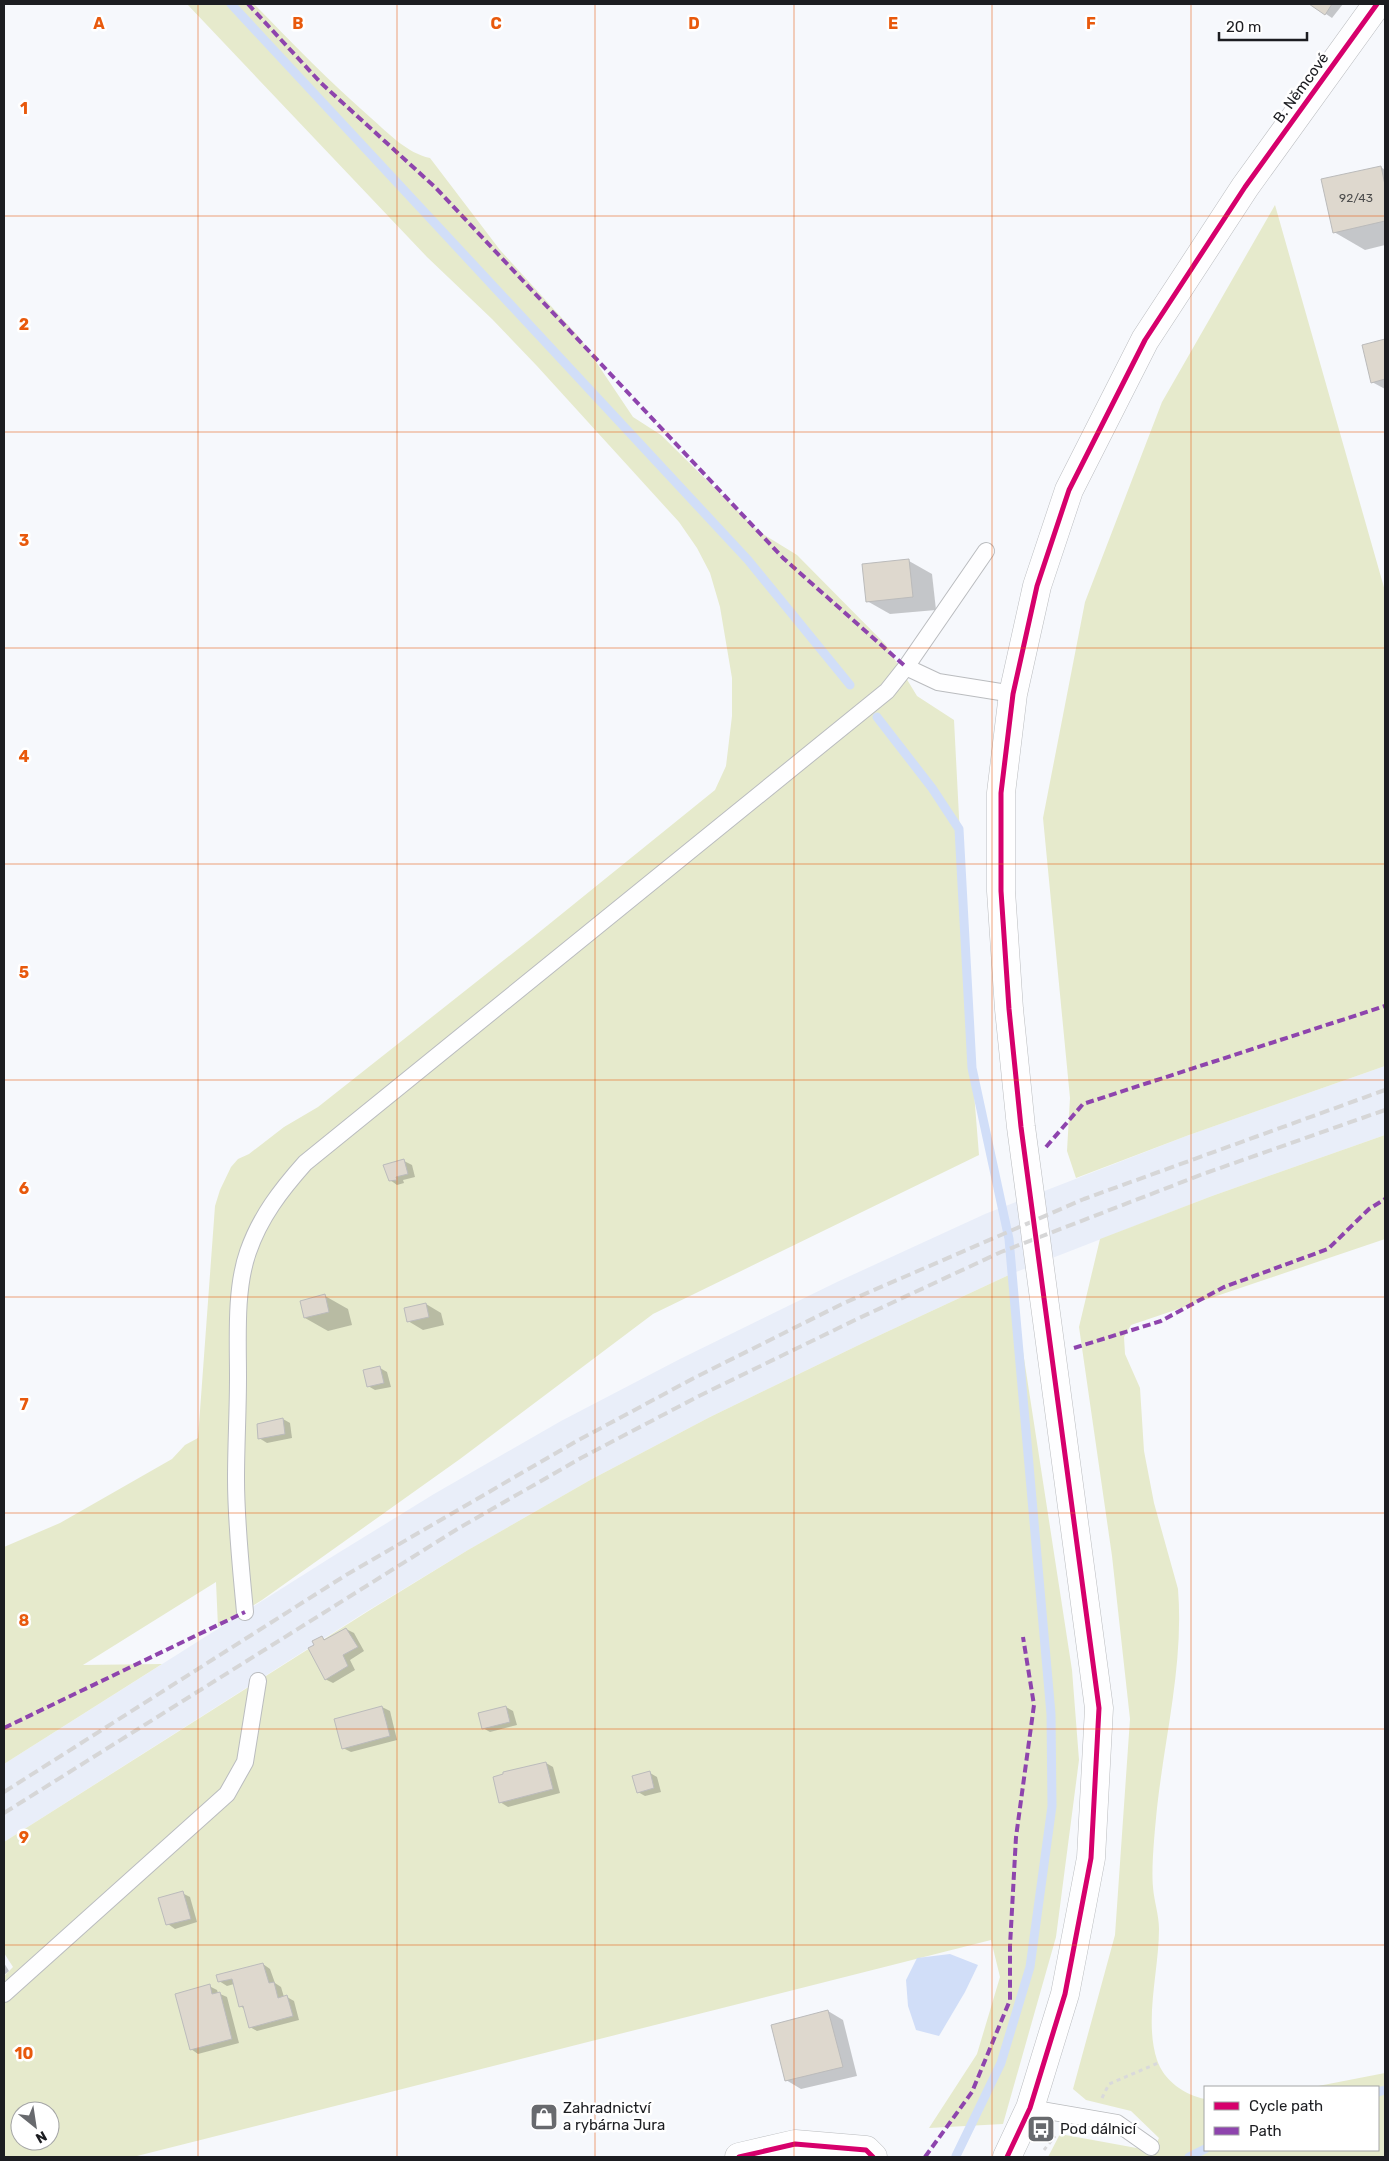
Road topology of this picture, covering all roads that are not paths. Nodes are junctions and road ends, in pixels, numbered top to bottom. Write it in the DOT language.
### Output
graph roads {
  1 [pos="1377,4"];
  2 [pos="986,551"];
  3 [pos="906,667"];
  4 [pos="1013,694"];
  5 [pos="245,1612"];
  6 [pos="258,1681"];
  7 [pos="4,1994"];
  8 [pos="1030,2108"];
  9 [pos="1151,2148"];
  10 [pos="740,2157"];
  11 [pos="873,2157"];
  12 [pos="1007,2157"];
  1 -- 4 [label="street, B. Němcové"];
  2 -- 3 [label="lane"];
  3 -- 4 [label="lane"];
  3 -- 5 [label="lane"];
  4 -- 8 [label="street, B. Němcové"];
  6 -- 7 [label="lane"];
  8 -- 9 [label="lane"];
  8 -- 12 [label="street, B. Němcové"];
  10 -- 11 [label="street"];
}
